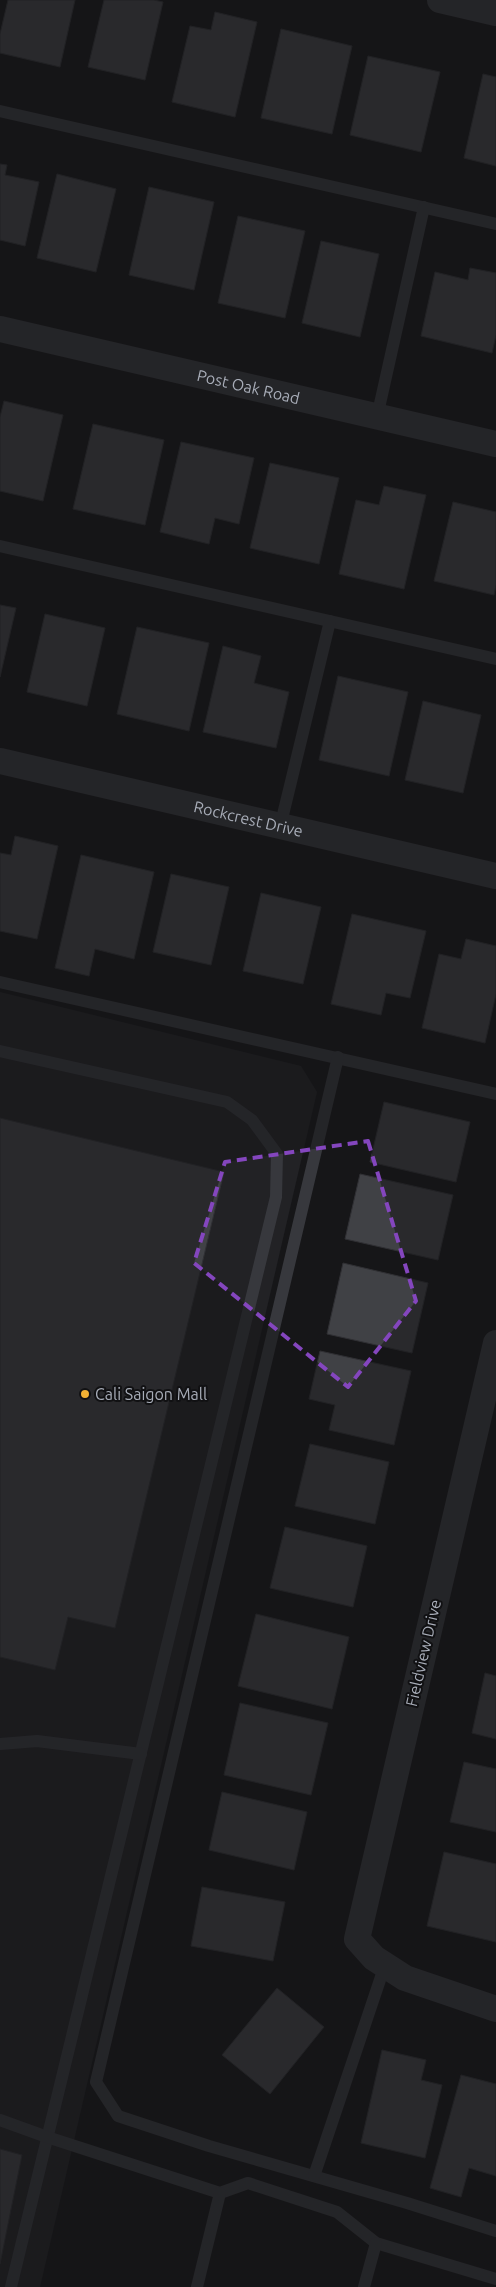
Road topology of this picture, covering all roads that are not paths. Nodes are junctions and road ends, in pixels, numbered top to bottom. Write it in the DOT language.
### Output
graph roads {
  1 [pos="440,0"];
  2 [pos="496,13"];
  3 [pos="0,111"];
  4 [pos="424,207"];
  5 [pos="496,224"];
  6 [pos="0,330"];
  7 [pos="377,417"];
  8 [pos="496,444"];
  9 [pos="0,546"];
  10 [pos="330,621"];
  11 [pos="496,659"];
  12 [pos="0,761"];
  13 [pos="280,828"];
  14 [pos="496,876"];
  15 [pos="0,982"];
  16 [pos="0,1051"];
  17 [pos="338,1057"];
  18 [pos="496,1094"];
  19 [pos="496,1343"];
  20 [pos="0,1744"];
  21 [pos="140,1754"];
  22 [pos="380,1961"];
  23 [pos="496,2009"];
  24 [pos="0,2120"];
  25 [pos="47,2137"];
  26 [pos="314,2176"];
  27 [pos="220,2193"];
  28 [pos="496,2231"];
  29 [pos="376,2243"];
  30 [pos="496,2279"];
  31 [pos="11,2287"];
  32 [pos="197,2287"];
  33 [pos="364,2287"];
  1 -- 2 [label="street"];
  3 -- 4 [label="lane"];
  4 -- 5 [label="lane"];
  4 -- 7 [label="lane"];
  6 -- 7 [label="street, Post Oak Road"];
  7 -- 8 [label="street, Post Oak Road"];
  9 -- 10 [label="lane"];
  10 -- 11 [label="lane"];
  10 -- 13 [label="lane"];
  12 -- 13 [label="street, Rockcrest Drive"];
  13 -- 14 [label="street, Rockcrest Drive"];
  15 -- 17 [label="lane"];
  16 -- 21 [label="lane"];
  17 -- 18 [label="lane"];
  17 -- 26 [label="lane"];
  19 -- 22 [label="street, Fieldview Drive"];
  20 -- 21 [label="lane"];
  21 -- 25 [label="lane"];
  22 -- 23 [label="street"];
  22 -- 26 [label="lane"];
  24 -- 25 [label="lane"];
  25 -- 27 [label="lane"];
  25 -- 31 [label="lane"];
  26 -- 28 [label="lane"];
  27 -- 29 [label="lane"];
  27 -- 32 [label="lane"];
  29 -- 30 [label="lane"];
  29 -- 33 [label="lane"];
}
